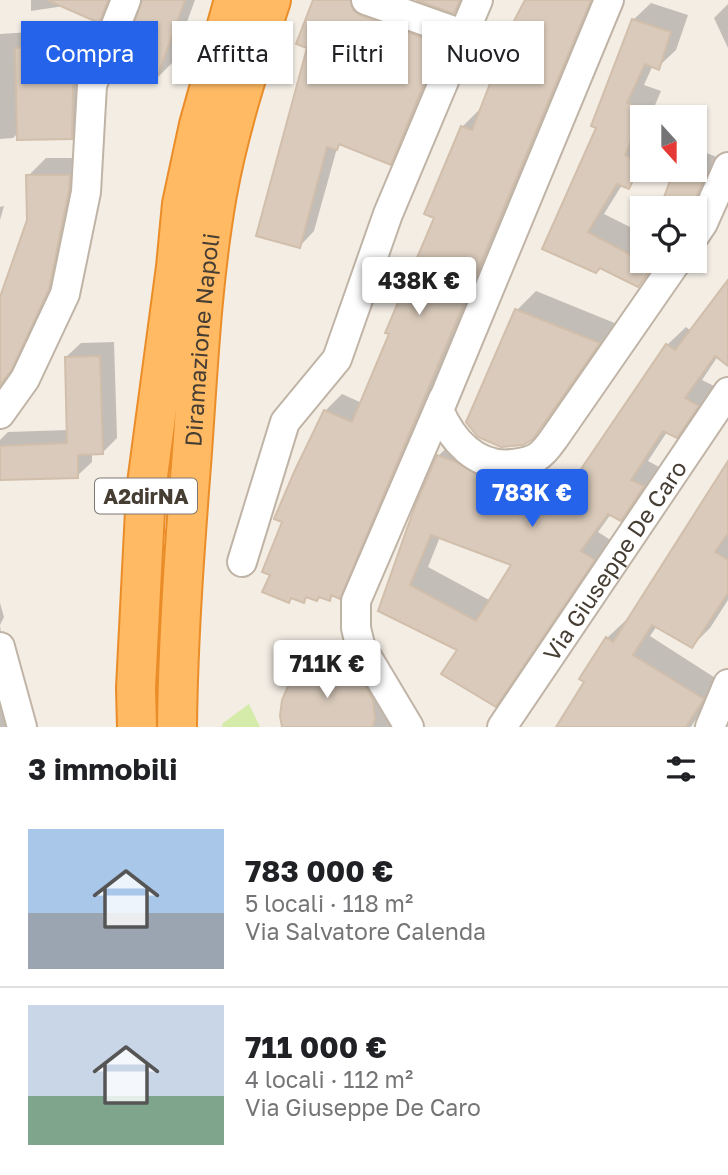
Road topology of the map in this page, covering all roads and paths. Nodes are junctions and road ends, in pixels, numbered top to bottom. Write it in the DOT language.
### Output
graph roads {
  1 [pos="126,0"];
  2 [pos="234,0"];
  3 [pos="271,0"];
  4 [pos="366,0"];
  5 [pos="478,0"];
  6 [pos="609,0"];
  7 [pos="425,21"];
  8 [pos="468,21"];
  9 [pos="441,84"];
  10 [pos="728,167"];
  11 [pos="707,214"];
  12 [pos="191,270"];
  13 [pos="669,273"];
  14 [pos="728,392"];
  15 [pos="445,393"];
  16 [pos="0,414"];
  17 [pos="242,562"];
  18 [pos="0,648"];
  19 [pos="728,684"];
  20 [pos="22,727"];
  21 [pos="137,727"];
  22 [pos="177,727"];
  23 [pos="409,727"];
  24 [pos="502,727"];
  25 [pos="710,727"];
  1 -- 16 [label="street"];
  2 -- 12 [label="highway, Diramazione Napoli / A2dirNA"];
  3 -- 12 [label="highway, Diramazione Napoli / A2dirNA"];
  4 -- 7 [label="street"];
  5 -- 8 [label="street"];
  6 -- 15 [label="street"];
  9 -- 17 [label="street"];
  10 -- 11 [label="street"];
  12 -- 21 [label="highway, Diramazione Napoli / A2dirNA"];
  12 -- 22 [label="highway, Diramazione Napoli / A2dirNA"];
  13 -- 15 [label="street"];
  14 -- 24 [label="street, Via Giuseppe De Caro"];
  15 -- 23 [label="street"];
  18 -- 20 [label="street"];
  19 -- 25 [label="street"];
}
